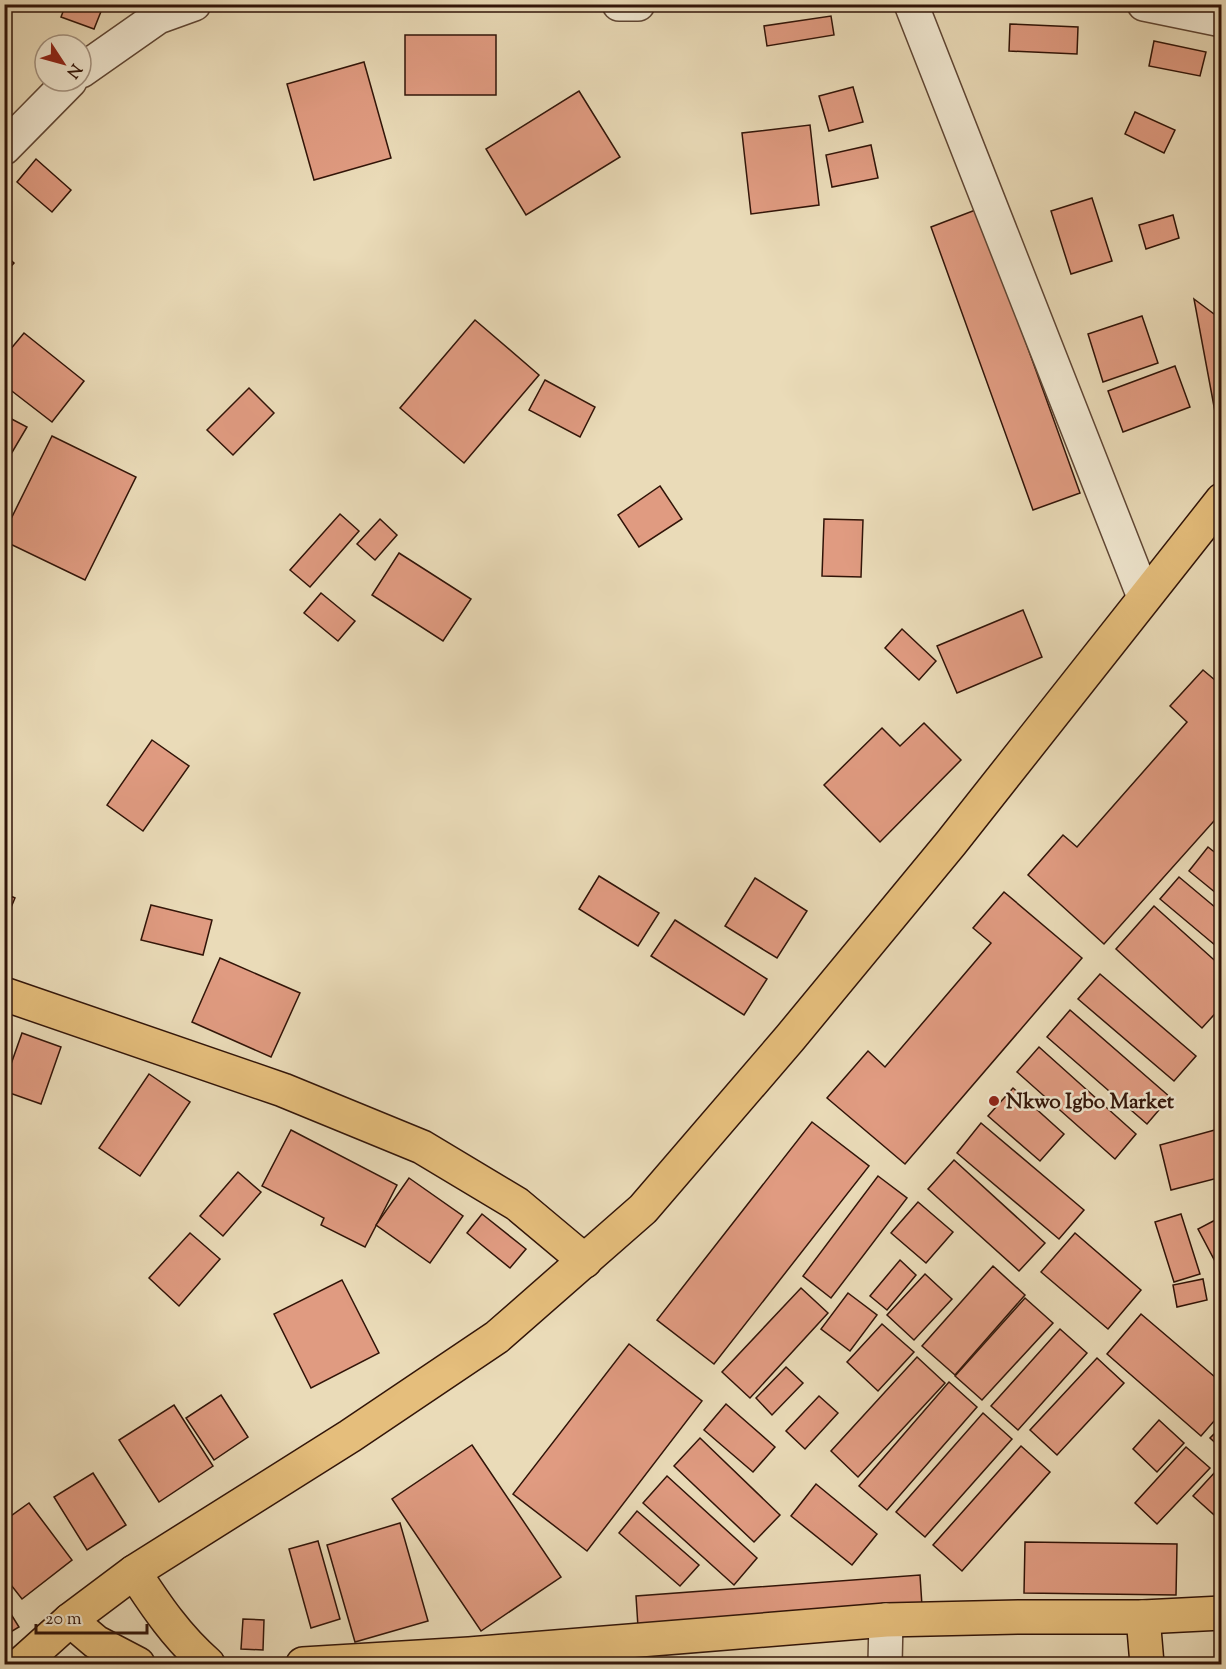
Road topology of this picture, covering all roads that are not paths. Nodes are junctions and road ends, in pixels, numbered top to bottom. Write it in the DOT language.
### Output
graph roads {
  1 [pos="194,4"];
  2 [pos="619,4"];
  3 [pos="639,4"];
  4 [pos="911,4"];
  5 [pos="1144,4"];
  6 [pos="1221,20"];
  7 [pos="93,63"];
  8 [pos="58,93"];
  9 [pos="4,148"];
  10 [pos="1221,500"];
  11 [pos="1144,597"];
  12 [pos="4,994"];
  13 [pos="585,1261"];
  14 [pos="134,1572"];
  15 [pos="1221,1613"];
  16 [pos="1143,1617"];
  17 [pos="70,1620"];
  18 [pos="886,1620"];
  19 [pos="21,1665"];
  20 [pos="138,1665"];
  21 [pos="208,1665"];
  22 [pos="303,1665"];
  23 [pos="885,1665"];
  24 [pos="1147,1665"];
  1 -- 7 [label="street"];
  2 -- 3 [label="street"];
  4 -- 11 [label="street"];
  5 -- 6 [label="street"];
  8 -- 9 [label="street"];
  10 -- 11 [label="main road"];
  11 -- 13 [label="main road"];
  12 -- 13 [label="main road"];
  13 -- 14 [label="main road"];
  14 -- 17 [label="main road"];
  14 -- 21 [label="main road"];
  15 -- 16 [label="main road"];
  16 -- 18 [label="main road"];
  16 -- 24 [label="main road"];
  17 -- 19 [label="main road"];
  17 -- 20 [label="main road"];
  18 -- 22 [label="main road"];
  18 -- 23 [label="street"];
}
